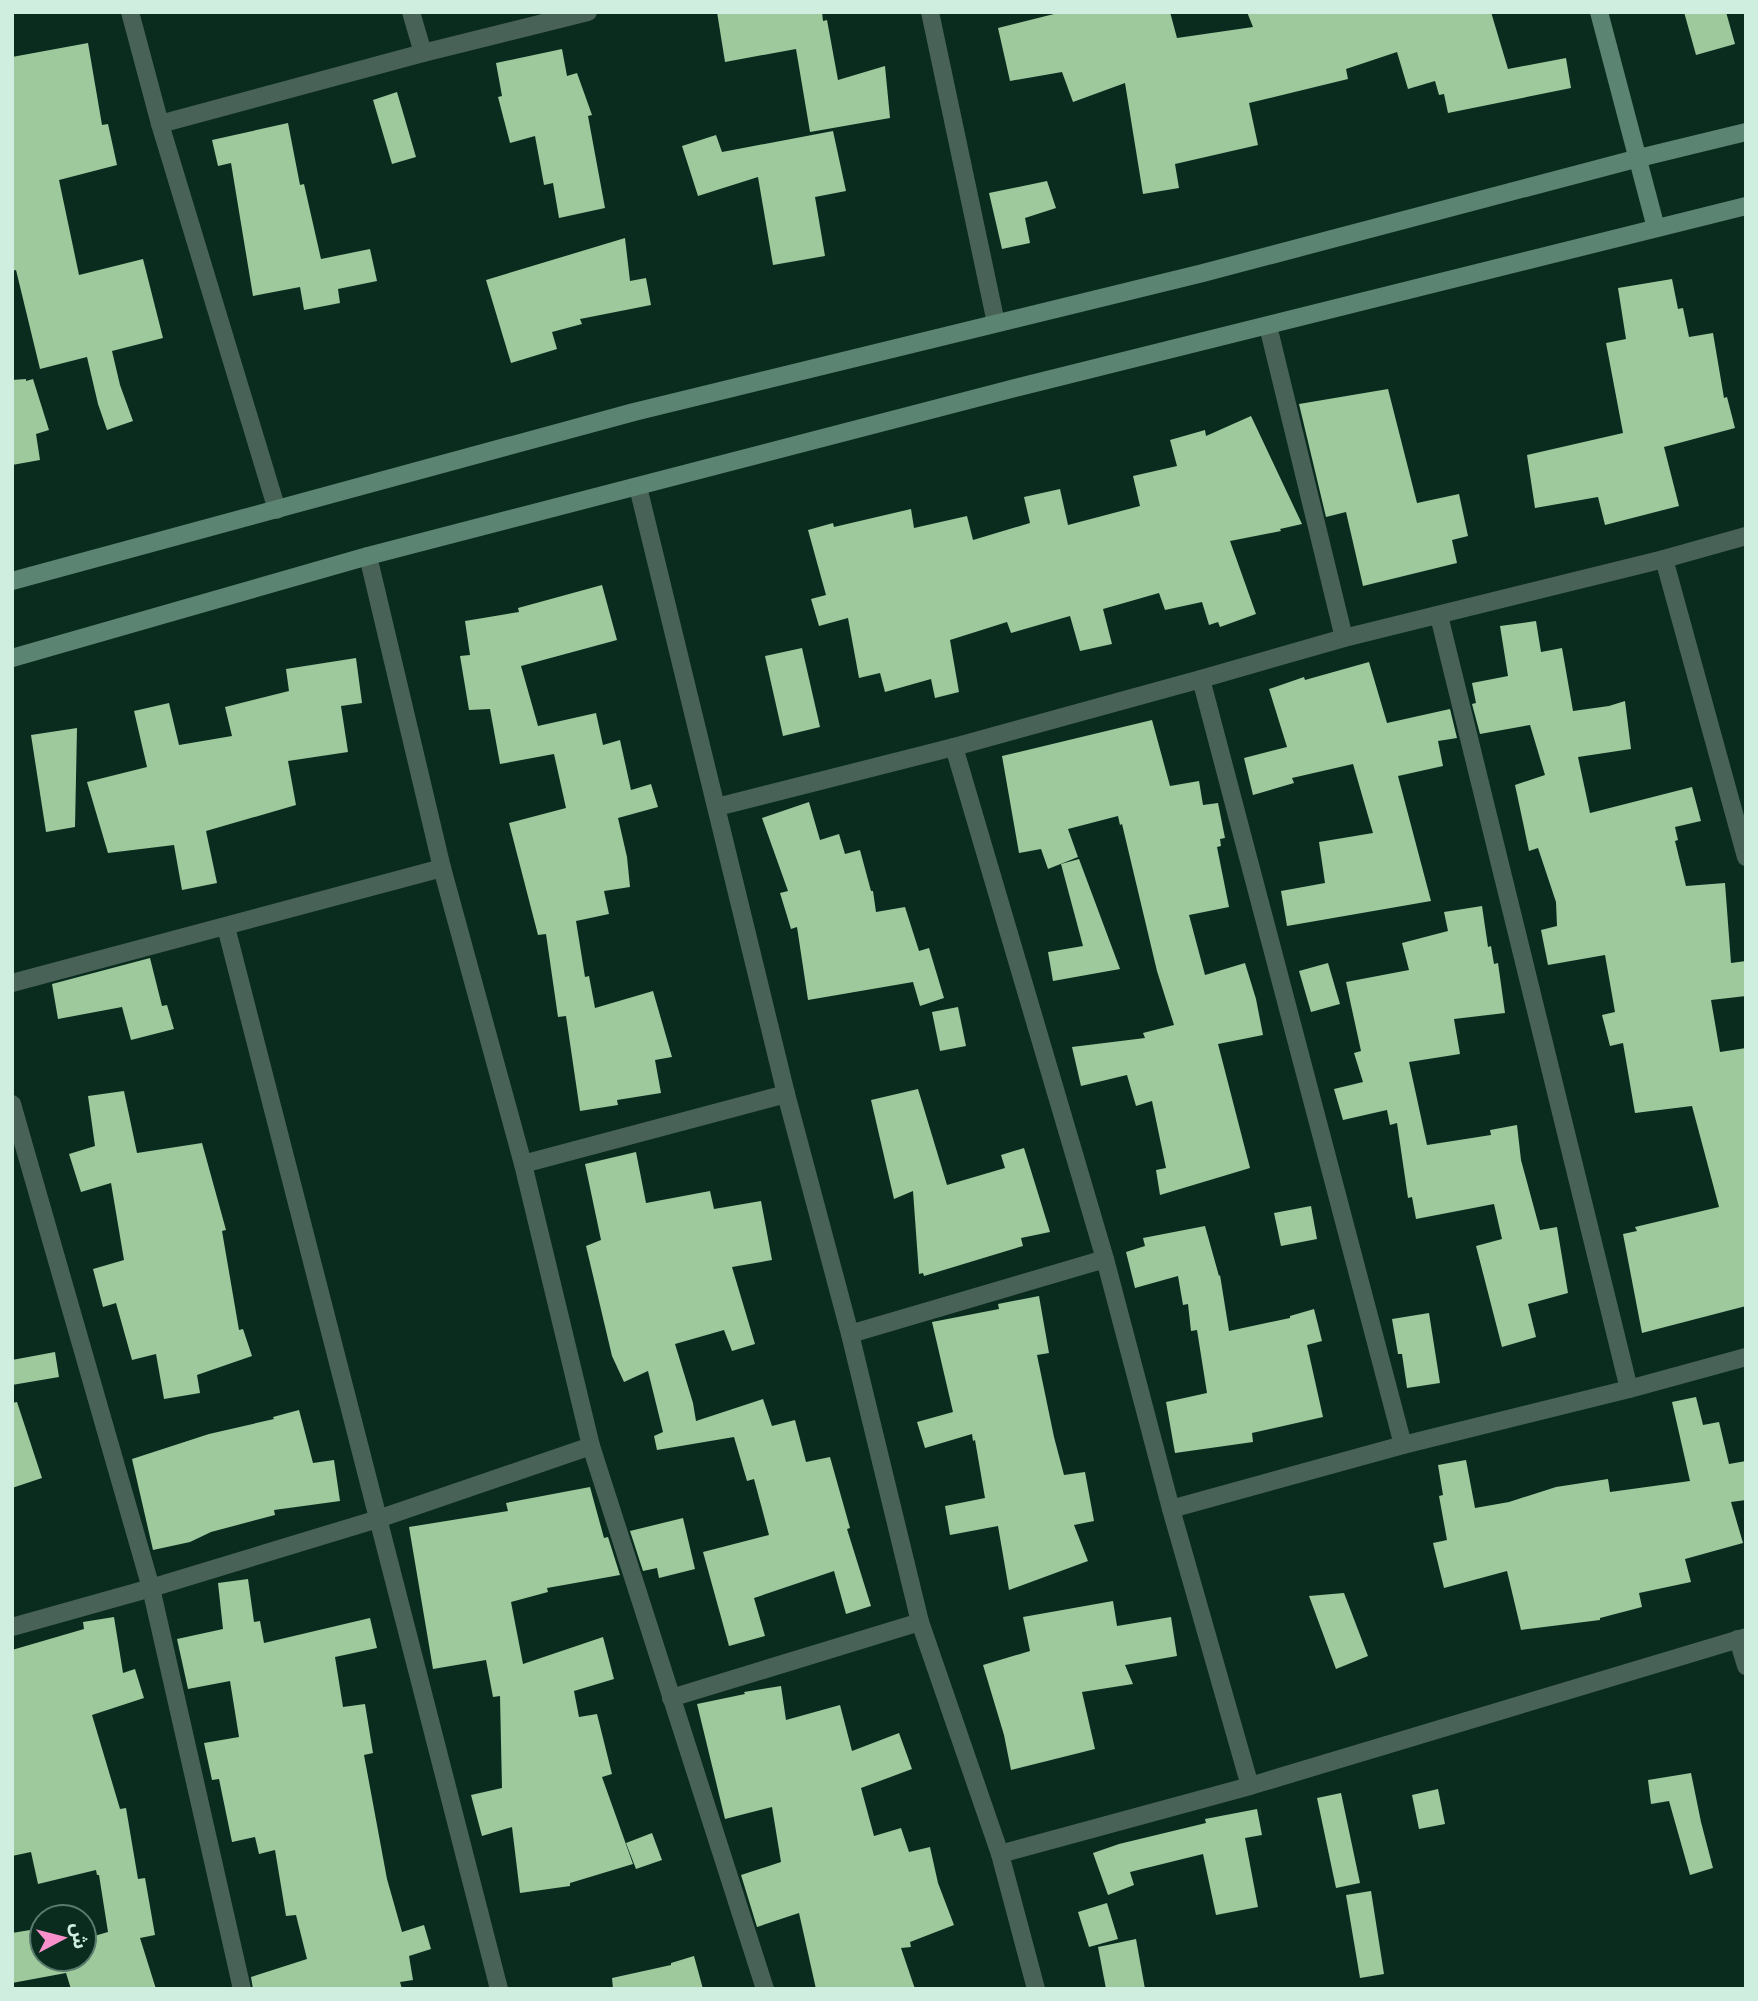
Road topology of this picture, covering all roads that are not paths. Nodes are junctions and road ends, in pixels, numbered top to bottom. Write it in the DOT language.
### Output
graph roads {
  1 [pos="130,12"];
  2 [pos="411,12"];
  3 [pos="589,12"];
  4 [pos="930,12"];
  5 [pos="1599,12"];
  6 [pos="423,53"];
  7 [pos="160,124"];
  8 [pos="1746,132"];
  9 [pos="1639,158"];
  10 [pos="1746,206"];
  11 [pos="1657,228"];
  12 [pos="996,323"];
  13 [pos="1268,326"];
  14 [pos="638,487"];
  15 [pos="277,510"];
  16 [pos="1746,536"];
  17 [pos="368,556"];
  18 [pos="1664,559"];
  19 [pos="12,581"];
  20 [pos="1439,615"];
  21 [pos="1344,638"];
  22 [pos="12,659"];
  23 [pos="1201,680"];
  24 [pos="954,747"];
  25 [pos="717,807"];
  26 [pos="1746,857"];
  27 [pos="442,869"];
  28 [pos="226,927"];
  29 [pos="12,982"];
  30 [pos="786,1094"];
  31 [pos="12,1104"];
  32 [pos="523,1164"];
  33 [pos="1105,1259"];
  34 [pos="850,1334"];
  35 [pos="1746,1357"];
  36 [pos="1629,1389"];
  37 [pos="1403,1445"];
  38 [pos="591,1446"];
  39 [pos="1171,1509"];
  40 [pos="378,1519"];
  41 [pos="151,1588"];
  42 [pos="920,1622"];
  43 [pos="12,1627"];
  44 [pos="1742,1638"];
  45 [pos="1746,1666"];
  46 [pos="671,1698"];
  47 [pos="1250,1786"];
  48 [pos="1000,1854"];
  49 [pos="242,1989"];
  50 [pos="499,1989"];
  51 [pos="765,1989"];
  52 [pos="1036,1989"];
  1 -- 7 [label="street"];
  2 -- 6 [label="street"];
  3 -- 6 [label="street"];
  4 -- 12 [label="street"];
  5 -- 9 [label="main road"];
  6 -- 7 [label="street"];
  7 -- 15 [label="street"];
  8 -- 9 [label="main road"];
  9 -- 11 [label="main road"];
  9 -- 12 [label="main road"];
  10 -- 11 [label="main road"];
  11 -- 13 [label="main road"];
  12 -- 15 [label="main road"];
  13 -- 14 [label="main road"];
  13 -- 21 [label="street"];
  14 -- 17 [label="main road"];
  14 -- 25 [label="street"];
  15 -- 19 [label="main road"];
  16 -- 18 [label="street"];
  17 -- 22 [label="main road"];
  17 -- 27 [label="street"];
  18 -- 20 [label="street"];
  18 -- 26 [label="street"];
  20 -- 21 [label="street"];
  20 -- 36 [label="street"];
  21 -- 23 [label="street"];
  23 -- 24 [label="street"];
  23 -- 37 [label="street"];
  24 -- 25 [label="street"];
  24 -- 33 [label="street"];
  25 -- 30 [label="street"];
  27 -- 28 [label="street"];
  27 -- 32 [label="street"];
  28 -- 29 [label="street"];
  28 -- 40 [label="street"];
  30 -- 32 [label="street"];
  30 -- 34 [label="street"];
  31 -- 41 [label="street"];
  32 -- 38 [label="street"];
  33 -- 34 [label="street"];
  33 -- 39 [label="street"];
  34 -- 42 [label="street"];
  35 -- 36 [label="street"];
  36 -- 37 [label="street"];
  37 -- 39 [label="street"];
  38 -- 40 [label="street"];
  38 -- 46 [label="street"];
  39 -- 47 [label="street"];
  40 -- 41 [label="street"];
  40 -- 50 [label="street"];
  41 -- 43 [label="street"];
  41 -- 49 [label="street"];
  42 -- 46 [label="street"];
  42 -- 48 [label="street"];
  44 -- 45 [label="street"];
  44 -- 47 [label="street"];
  46 -- 51 [label="street"];
  47 -- 48 [label="street"];
  48 -- 52 [label="street"];
}
